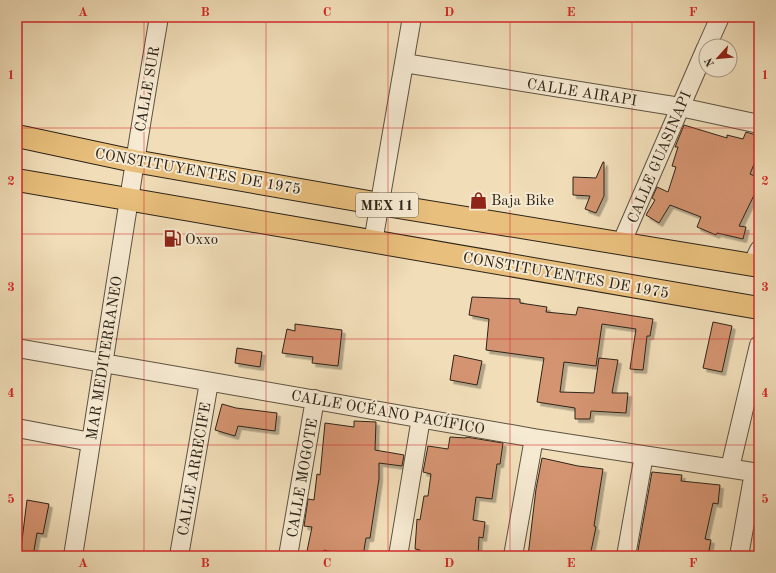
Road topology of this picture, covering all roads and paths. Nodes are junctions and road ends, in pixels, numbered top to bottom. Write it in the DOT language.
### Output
graph roads {
  1 [pos="159,17"];
  2 [pos="412,17"];
  3 [pos="720,17"];
  4 [pos="710,38"];
  5 [pos="404,63"];
  6 [pos="698,65"];
  7 [pos="680,107"];
  8 [pos="759,124"];
  9 [pos="17,136"];
  10 [pos="134,161"];
  11 [pos="17,180"];
  12 [pos="128,200"];
  13 [pos="380,204"];
  14 [pos="373,242"];
  15 [pos="621,244"];
  16 [pos="757,260"];
  17 [pos="759,308"];
  18 [pos="759,345"];
  19 [pos="17,348"];
  20 [pos="104,362"];
  21 [pos="209,382"];
  22 [pos="315,399"];
  23 [pos="421,418"];
  24 [pos="17,428"];
  25 [pos="534,438"];
  26 [pos="91,442"];
  27 [pos="644,456"];
  28 [pos="730,468"];
  29 [pos="757,472"];
  30 [pos="73,556"];
  31 [pos="179,556"];
  32 [pos="288,556"];
  33 [pos="398,556"];
  34 [pos="513,556"];
  35 [pos="626,556"];
  36 [pos="739,556"];
  1 -- 10 [label="street, CALLE SUR"];
  2 -- 5 [label="street"];
  3 -- 4 [label="street, CALLE GUASINAPI"];
  5 -- 7 [label="street, CALLE AIRAPI"];
  5 -- 13 [label="street"];
  6 -- 7 [label="street, CALLE GUASINAPI"];
  7 -- 8 [label="street, CALLE AIRAPI"];
  7 -- 15 [label="street, CALLE GUASINAPI"];
  9 -- 10 [label="main road, CONSTITUYENTES DE 1975 / MEX 11"];
  10 -- 12 [label="street, MAR MEDITERRANEO"];
  10 -- 13 [label="main road, CONSTITUYENTES DE 1975 / MEX 11"];
  11 -- 12 [label="main road, CONSTITUYENTES DE 1975 / MEX 11"];
  12 -- 14 [label="main road, CONSTITUYENTES DE 1975 / MEX 11"];
  12 -- 20 [label="street, MAR MEDITERRANEO"];
  13 -- 14 [label="street"];
  13 -- 15 [label="main road, CONSTITUYENTES DE 1975 / MEX 11"];
  14 -- 17 [label="main road, CONSTITUYENTES DE 1975 / MEX 11"];
  15 -- 16 [label="main road, CONSTITUYENTES DE 1975 / MEX 11"];
  18 -- 28 [label="street"];
  19 -- 20 [label="street, CALLE OCÉANO PACÍFICO"];
  20 -- 21 [label="street, CALLE OCÉANO PACÍFICO"];
  20 -- 26 [label="street, MAR MEDITERRANEO"];
  21 -- 22 [label="street, CALLE OCÉANO PACÍFICO"];
  21 -- 31 [label="street, CALLE ARRECIFE"];
  22 -- 23 [label="street, CALLE OCÉANO PACÍFICO"];
  22 -- 32 [label="street, CALLE MOGOTE"];
  23 -- 25 [label="street, CALLE OCÉANO PACÍFICO"];
  23 -- 33 [label="street"];
  24 -- 26 [label="street"];
  25 -- 27 [label="street, CALLE OCÉANO PACÍFICO"];
  25 -- 34 [label="street"];
  26 -- 30 [label="street, MAR MEDITERRANEO"];
  27 -- 28 [label="street, CALLE OCÉANO PACÍFICO"];
  27 -- 35 [label="street"];
  28 -- 29 [label="street, CALLE OCÉANO PACÍFICO"];
  29 -- 36 [label="street"];
}
